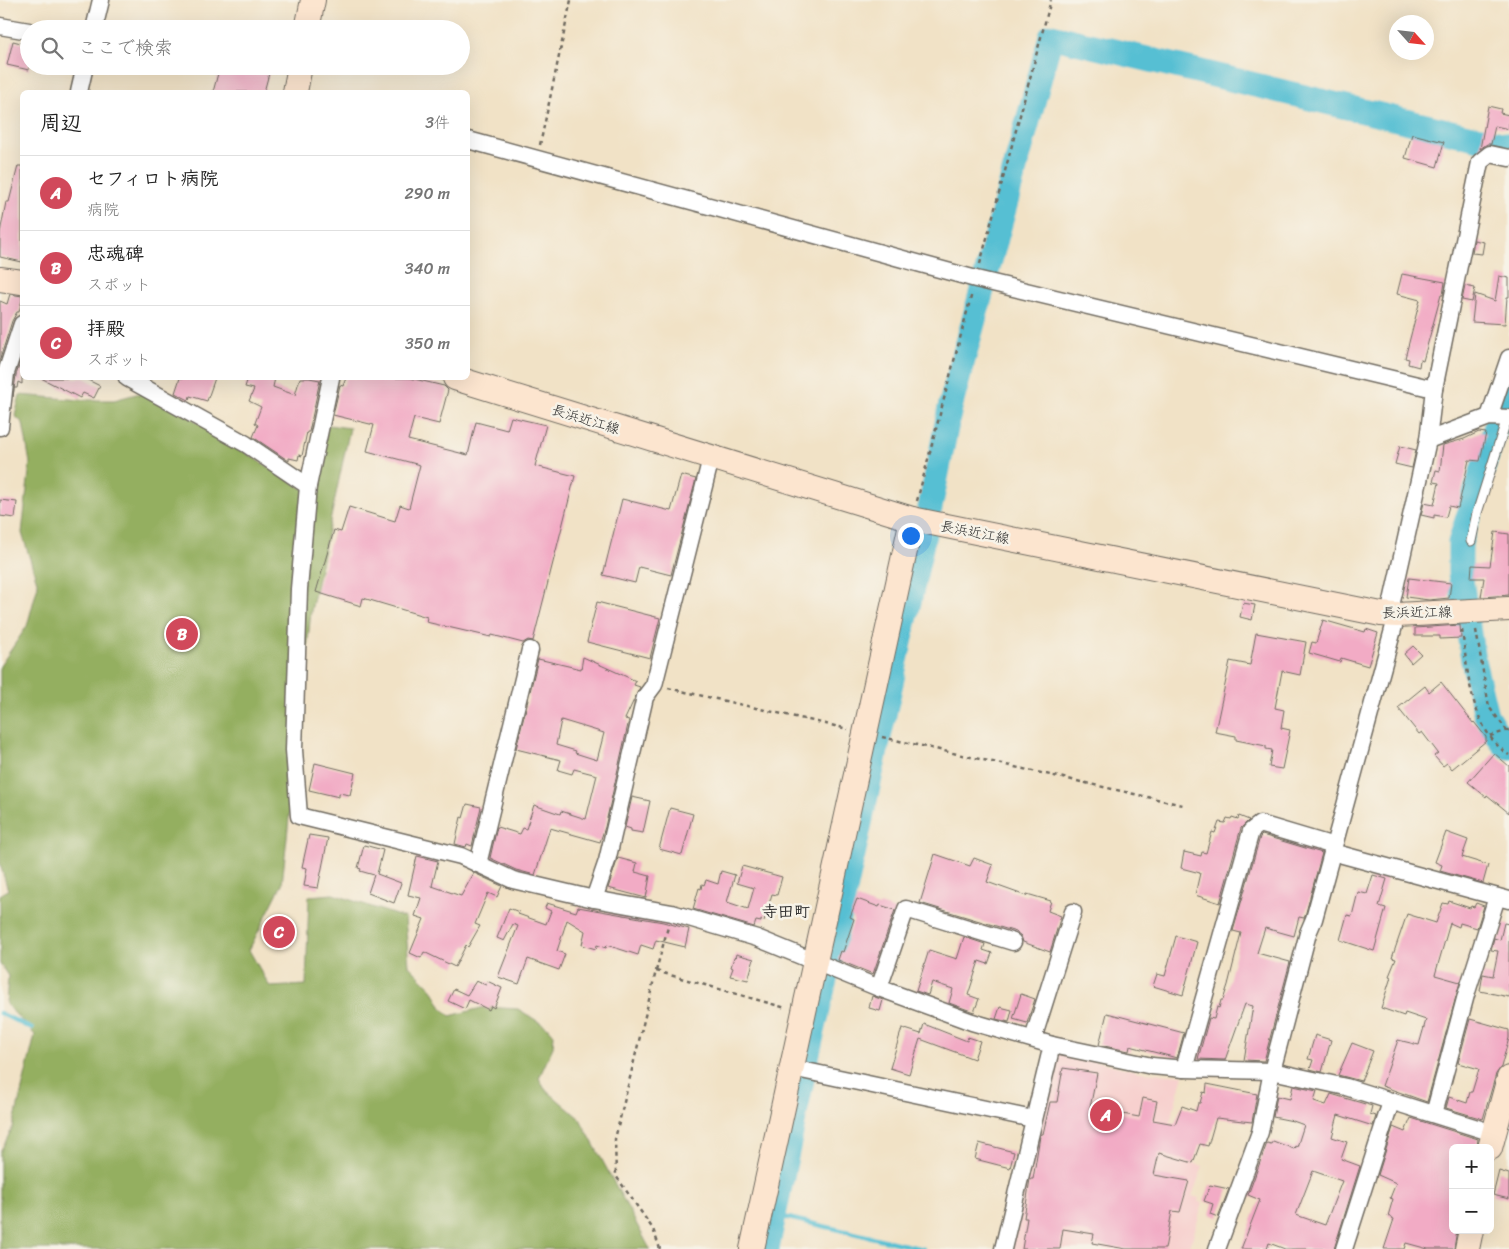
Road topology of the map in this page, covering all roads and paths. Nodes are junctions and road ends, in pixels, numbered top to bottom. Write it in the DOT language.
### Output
graph roads {
  1 [pos="101,0"];
  2 [pos="313,0"];
  3 [pos="571,0"];
  4 [pos="1051,0"];
  5 [pos="96,20"];
  6 [pos="310,20"];
  7 [pos="0,26"];
  8 [pos="20,30"];
  9 [pos="83,75"];
  10 [pos="299,75"];
  11 [pos="79,90"];
  12 [pos="297,90"];
  13 [pos="470,141"];
  14 [pos="1509,158"];
  15 [pos="537,160"];
  16 [pos="0,279"];
  17 [pos="982,281"];
  18 [pos="20,282"];
  19 [pos="20,329"];
  20 [pos="1509,358"];
  21 [pos="3,373"];
  22 [pos="130,380"];
  23 [pos="331,380"];
  24 [pos="461,380"];
  25 [pos="1434,390"];
  26 [pos="1501,418"];
  27 [pos="0,426"];
  28 [pos="1428,440"];
  29 [pos="711,458"];
  30 [pos="308,486"];
  31 [pos="912,519"];
  32 [pos="1471,541"];
  33 [pos="1509,609"];
  34 [pos="1467,611"];
  35 [pos="1393,615"];
  36 [pos="530,650"];
  37 [pos="654,685"];
  38 [pos="1507,731"];
  39 [pos="876,736"];
  40 [pos="1491,736"];
  41 [pos="1509,755"];
  42 [pos="1183,805"];
  43 [pos="1333,849"];
  44 [pos="478,864"];
  45 [pos="594,899"];
  46 [pos="1503,899"];
  47 [pos="1073,912"];
  48 [pos="672,913"];
  49 [pos="1013,942"];
  50 [pos="823,965"];
  51 [pos="656,971"];
  52 [pos="879,988"];
  53 [pos="804,1014"];
  54 [pos="1033,1039"];
  55 [pos="1052,1044"];
  56 [pos="800,1069"];
  57 [pos="1184,1069"];
  58 [pos="1272,1071"];
  59 [pos="1509,1078"];
  60 [pos="1392,1102"];
  61 [pos="1434,1114"];
  62 [pos="1033,1119"];
  63 [pos="1492,1140"];
  64 [pos="1470,1234"];
  65 [pos="660,1249"];
  66 [pos="752,1249"];
  67 [pos="1003,1249"];
  68 [pos="1217,1249"];
  69 [pos="1344,1249"];
  70 [pos="1467,1249"];
  1 -- 5 [label="street"];
  2 -- 6 [label="main road"];
  3 -- 15 [label="path"];
  4 -- 17 [label="path"];
  7 -- 8 [label="street"];
  9 -- 11 [label="street"];
  10 -- 12 [label="main road"];
  13 -- 15 [label="street"];
  14 -- 25 [label="street"];
  15 -- 17 [label="street"];
  16 -- 18 [label="main road"];
  17 -- 25 [label="street"];
  17 -- 31 [label="path"];
  19 -- 21 [label="street"];
  20 -- 26 [label="street"];
  21 -- 27 [label="street"];
  22 -- 30 [label="street"];
  23 -- 30 [label="street"];
  24 -- 29 [label="main road, 長浜近江線"];
  25 -- 28 [label="street"];
  26 -- 28 [label="street"];
  26 -- 32 [label="lane"];
  28 -- 35 [label="street"];
  29 -- 31 [label="main road, 長浜近江線"];
  29 -- 37 [label="street"];
  30 -- 44 [label="street"];
  31 -- 35 [label="main road, 長浜近江線"];
  31 -- 39 [label="main road"];
  33 -- 34 [label="main road, 長浜近江線"];
  34 -- 35 [label="main road, 長浜近江線"];
  34 -- 38 [label="path"];
  34 -- 40 [label="path"];
  35 -- 43 [label="street"];
  36 -- 44 [label="street"];
  37 -- 39 [label="path"];
  37 -- 45 [label="street"];
  38 -- 40 [label="path"];
  39 -- 42 [label="path"];
  39 -- 50 [label="main road"];
  40 -- 41 [label="path"];
  43 -- 46 [label="street"];
  43 -- 57 [label="street"];
  43 -- 58 [label="street"];
  44 -- 45 [label="street"];
  45 -- 48 [label="street"];
  46 -- 61 [label="street"];
  47 -- 54 [label="street"];
  48 -- 50 [label="street"];
  48 -- 51 [label="path"];
  49 -- 52 [label="street"];
  50 -- 52 [label="street"];
  50 -- 53 [label="main road"];
  51 -- 53 [label="path"];
  51 -- 65 [label="path"];
  52 -- 54 [label="street"];
  53 -- 56 [label="main road"];
  54 -- 55 [label="street"];
  55 -- 57 [label="street"];
  55 -- 62 [label="street"];
  56 -- 62 [label="street"];
  56 -- 66 [label="main road"];
  57 -- 58 [label="street"];
  58 -- 60 [label="street"];
  58 -- 68 [label="street"];
  59 -- 63 [label="main road"];
  60 -- 61 [label="street"];
  60 -- 69 [label="street"];
  61 -- 63 [label="street"];
  62 -- 67 [label="street"];
  64 -- 70 [label="main road"];
}
